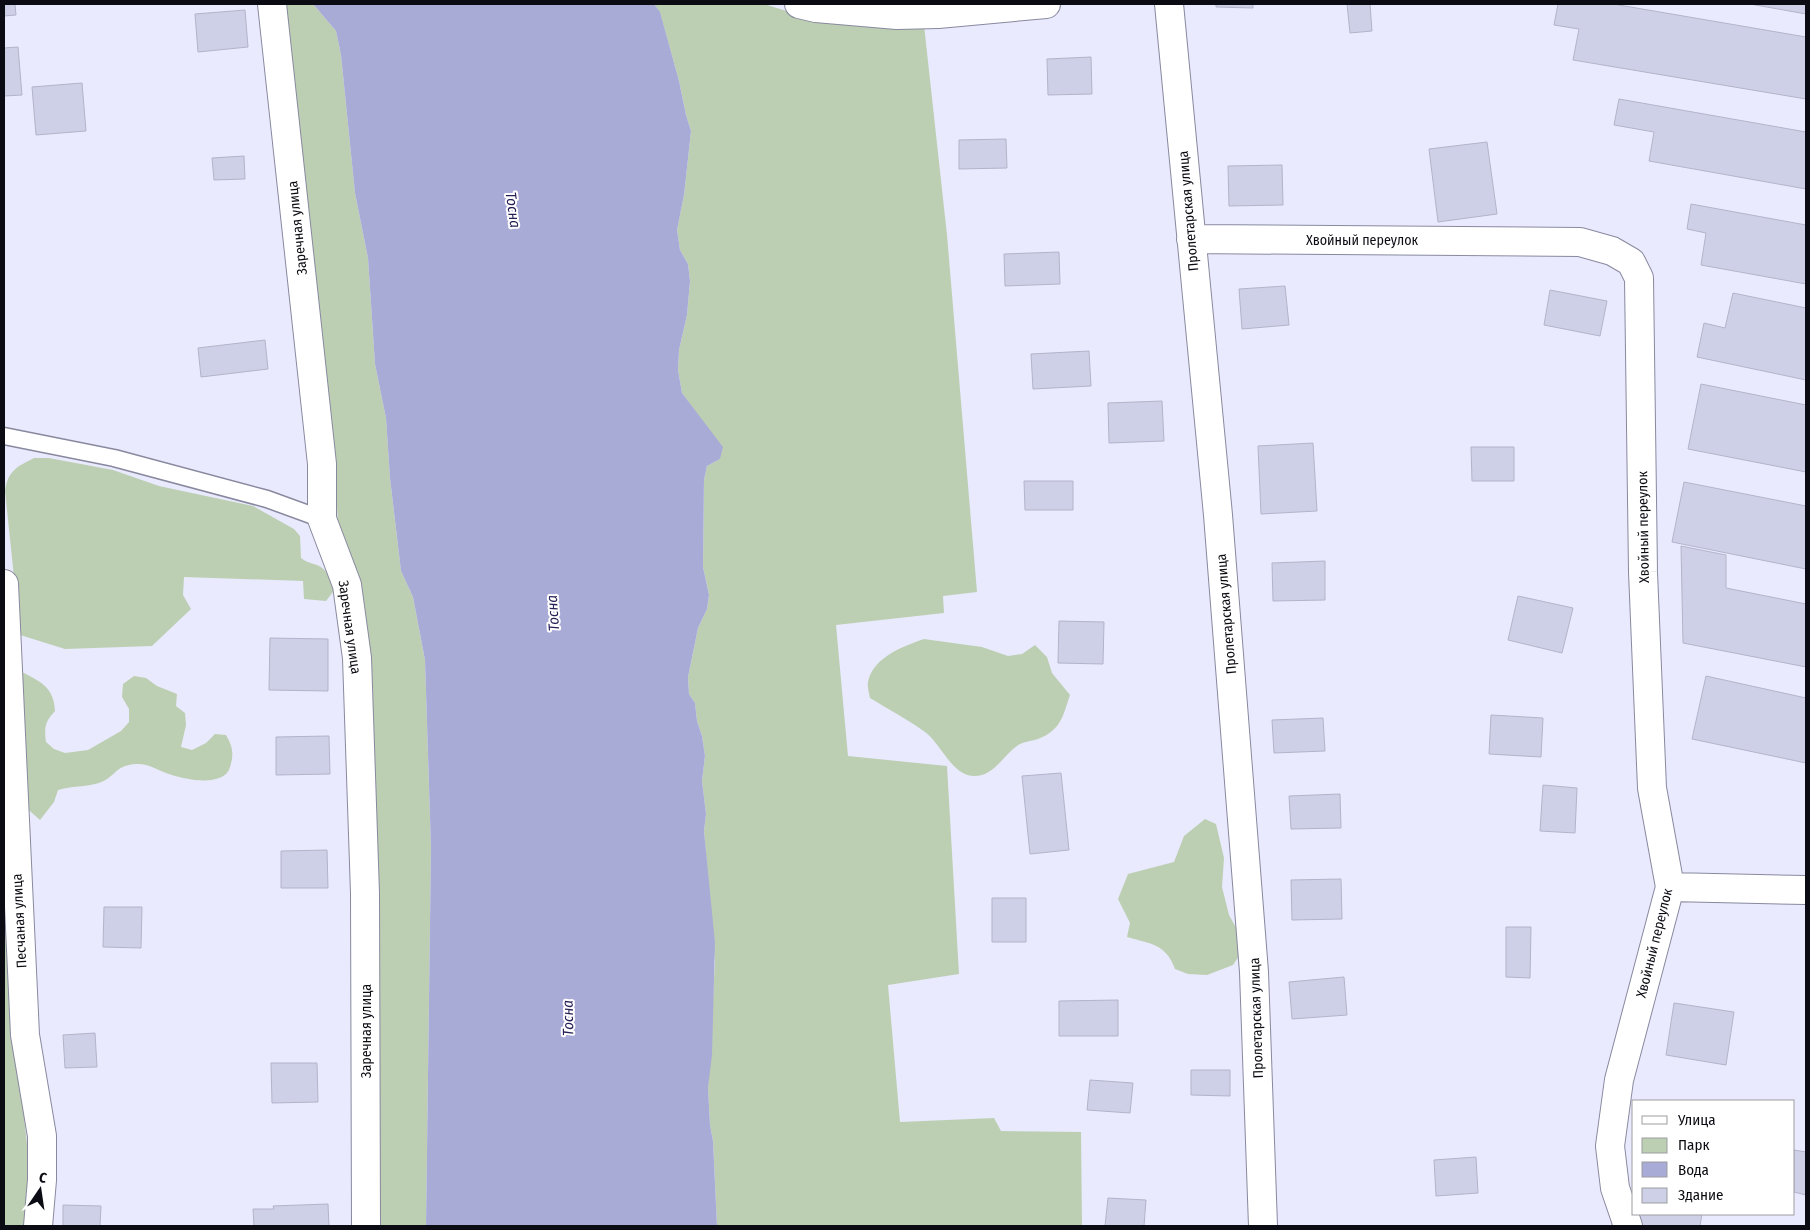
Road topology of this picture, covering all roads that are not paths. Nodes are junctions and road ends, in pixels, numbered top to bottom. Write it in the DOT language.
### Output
graph roads {
  1 [pos="272,4"];
  2 [pos="799,4"];
  3 [pos="1046,4"];
  4 [pos="1169,4"];
  5 [pos="1191,239"];
  6 [pos="4,436"];
  7 [pos="322,519"];
  8 [pos="4,584"];
  9 [pos="1670,887"];
  10 [pos="1806,890"];
  11 [pos="38,1226"];
  12 [pos="366,1226"];
  13 [pos="1264,1226"];
  14 [pos="1628,1226"];
  1 -- 7 [label="street, Заречная улица"];
  2 -- 3 [label="street"];
  4 -- 5 [label="street, Пролетарская улица"];
  5 -- 9 [label="street, Хвойный переулок"];
  5 -- 13 [label="street, Пролетарская улица"];
  6 -- 7 [label="lane"];
  7 -- 12 [label="street, Заречная улица"];
  8 -- 11 [label="street, Песчаная улица"];
  9 -- 10 [label="street"];
  9 -- 14 [label="street, Хвойный переулок"];
}
